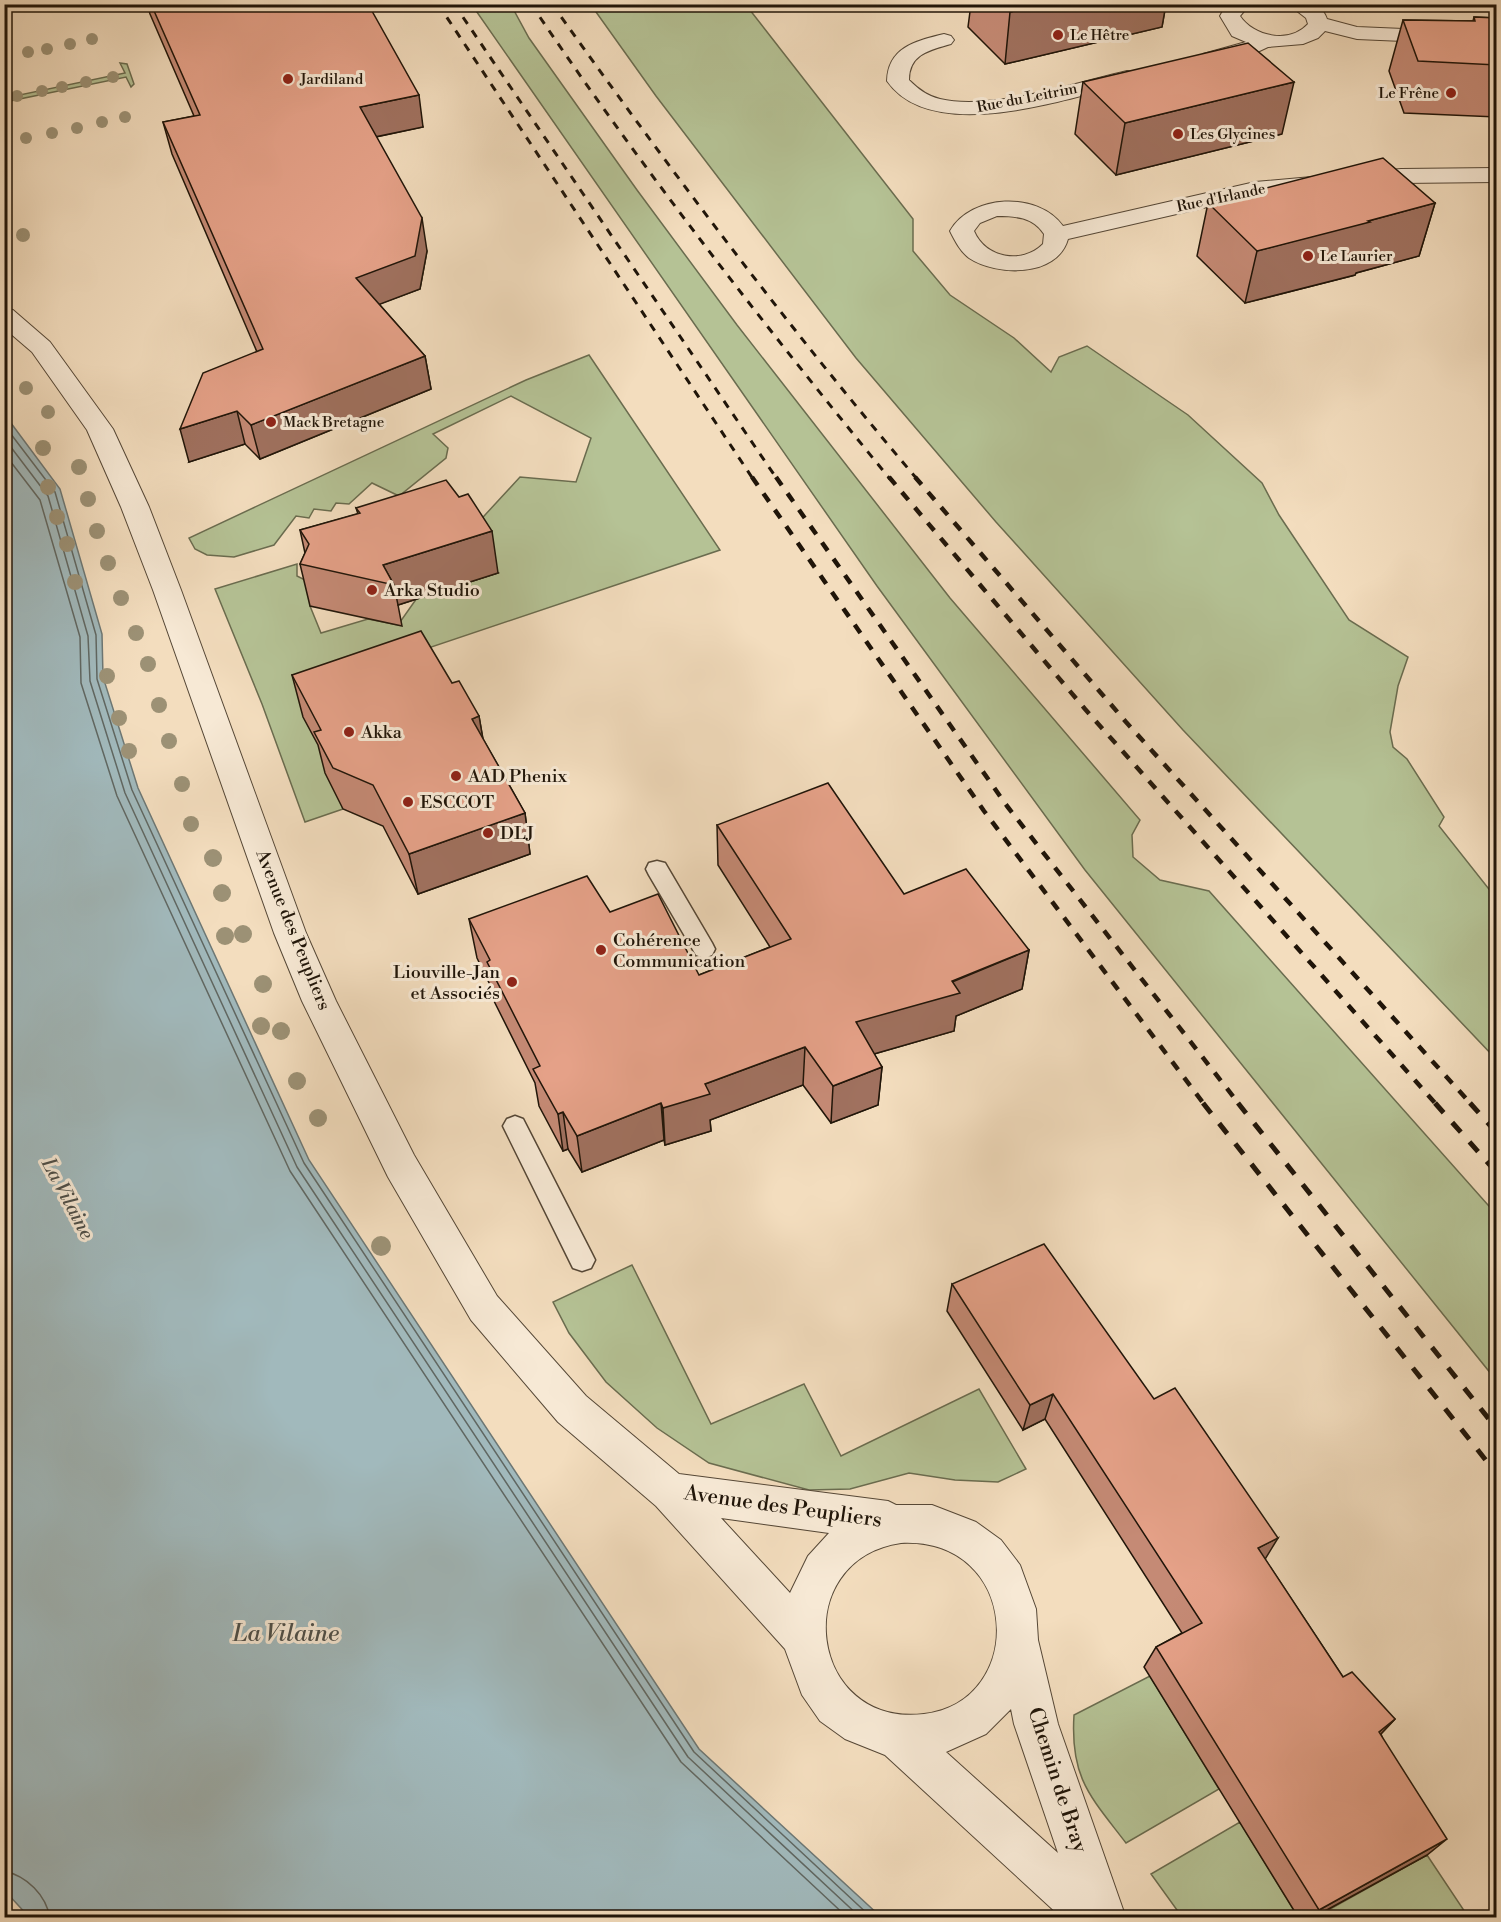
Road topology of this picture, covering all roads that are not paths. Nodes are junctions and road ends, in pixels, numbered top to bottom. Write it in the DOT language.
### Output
graph roads {
  1 [pos="1240,4"];
  2 [pos="1298,4"];
  3 [pos="1319,23"];
  4 [pos="1497,39"];
  5 [pos="944,40"];
  6 [pos="1264,41"];
  7 [pos="1187,63"];
  8 [pos="1142,74"];
  9 [pos="1497,175"];
  10 [pos="1056,235"];
  11 [pos="4,315"];
  12 [pos="657,869"];
  13 [pos="704,949"];
  14 [pos="515,1126"];
  15 [pos="582,1260"];
  16 [pos="670,1492"];
  17 [pos="895,1522"];
  18 [pos="805,1640"];
  19 [pos="1018,1641"];
  20 [pos="897,1737"];
  21 [pos="1096,1917"];
  22 [pos="1103,1917"];
  1 -- 6 [label="street"];
  2 -- 3 [label="street"];
  3 -- 4 [label="street"];
  3 -- 6 [label="street"];
  5 -- 8 [label="street, Rue du Leitrim"];
  6 -- 7 [label="street"];
  9 -- 10 [label="street, Rue d'Irlande"];
  11 -- 16 [label="street, Avenue des Peupliers"];
  12 -- 13 [label="lane"];
  14 -- 15 [label="lane"];
  16 -- 17 [label="street, Avenue des Peupliers"];
  16 -- 18 [label="street, Avenue des Peupliers"];
  17 -- 18 [label="street, Avenue des Peupliers"];
  17 -- 19 [label="street, Avenue des Peupliers"];
  18 -- 20 [label="street, Avenue des Peupliers"];
  19 -- 20 [label="street, Avenue des Peupliers"];
  19 -- 22 [label="street, Chemin de Bray"];
  20 -- 21 [label="street"];
}
